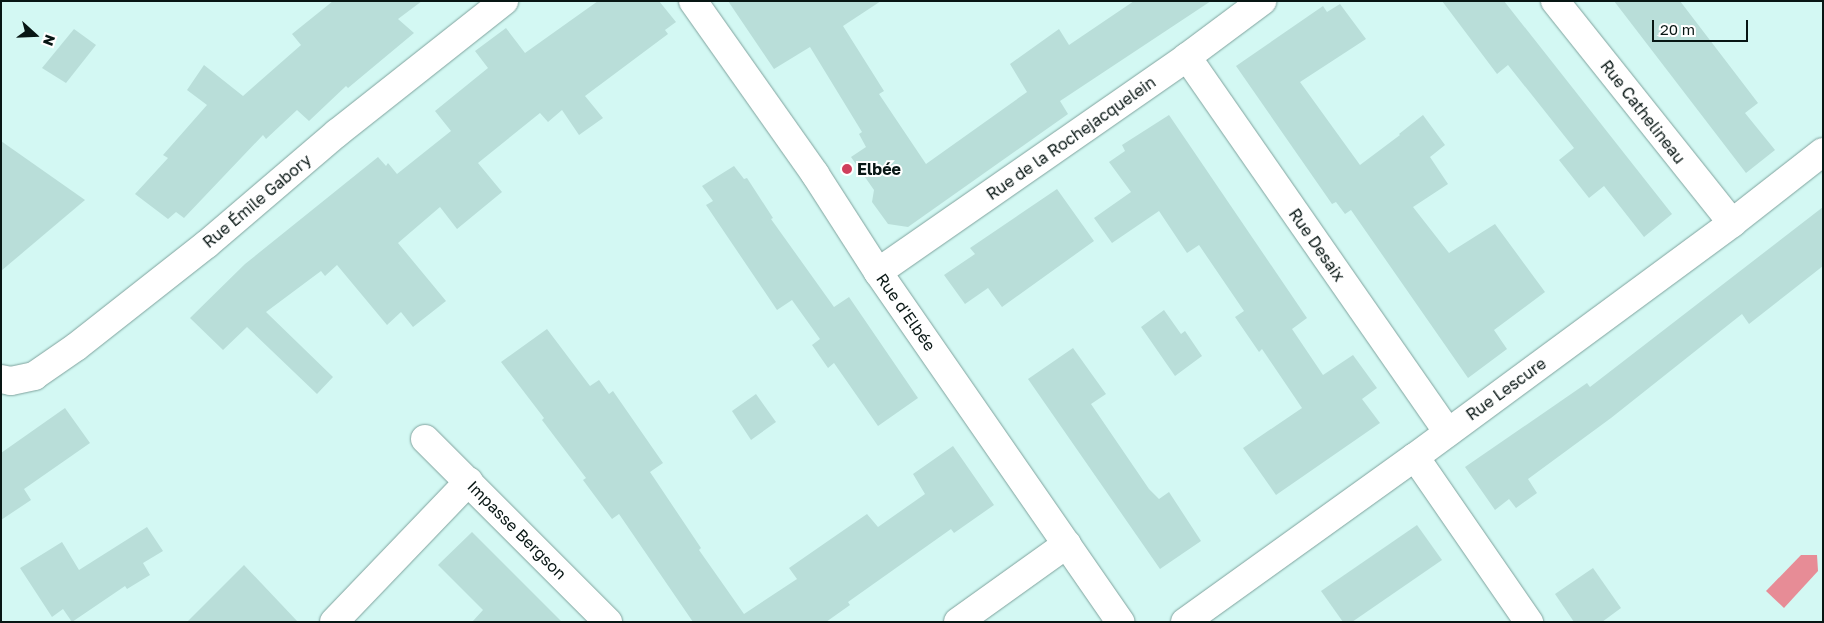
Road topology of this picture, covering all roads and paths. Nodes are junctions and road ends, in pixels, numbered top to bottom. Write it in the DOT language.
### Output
graph roads {
  1 [pos="504,1"];
  2 [pos="693,1"];
  3 [pos="1262,1"];
  4 [pos="1555,1"];
  5 [pos="1188,57"];
  6 [pos="1823,152"];
  7 [pos="1732,223"];
  8 [pos="878,272"];
  9 [pos="1,379"];
  10 [pos="1448,432"];
  11 [pos="425,439"];
  12 [pos="1415,457"];
  13 [pos="469,481"];
  14 [pos="1067,544"];
  15 [pos="334,622"];
  16 [pos="608,622"];
  17 [pos="958,622"];
  18 [pos="1120,622"];
  19 [pos="1186,622"];
  20 [pos="1529,622"];
  1 -- 9 [label="street, Rue Émile Gabory"];
  2 -- 8 [label="street, Rue d'Elbée"];
  3 -- 5 [label="street, Rue de la Rochejacquelein"];
  4 -- 7 [label="street, Rue Cathelineau"];
  5 -- 8 [label="street, Rue de la Rochejacquelein"];
  5 -- 10 [label="street, Rue Desaix"];
  6 -- 7 [label="street, Rue Lescure"];
  7 -- 10 [label="street, Rue Lescure"];
  8 -- 14 [label="street, Rue d'Elbée"];
  10 -- 12 [label="street, Rue Lescure"];
  11 -- 13 [label="street, Impasse Bergson"];
  12 -- 19 [label="street, Rue Lescure"];
  12 -- 20 [label="street"];
  13 -- 15 [label="street"];
  13 -- 16 [label="street, Impasse Bergson"];
  14 -- 17 [label="street"];
  14 -- 18 [label="street, Rue d'Elbée"];
}
